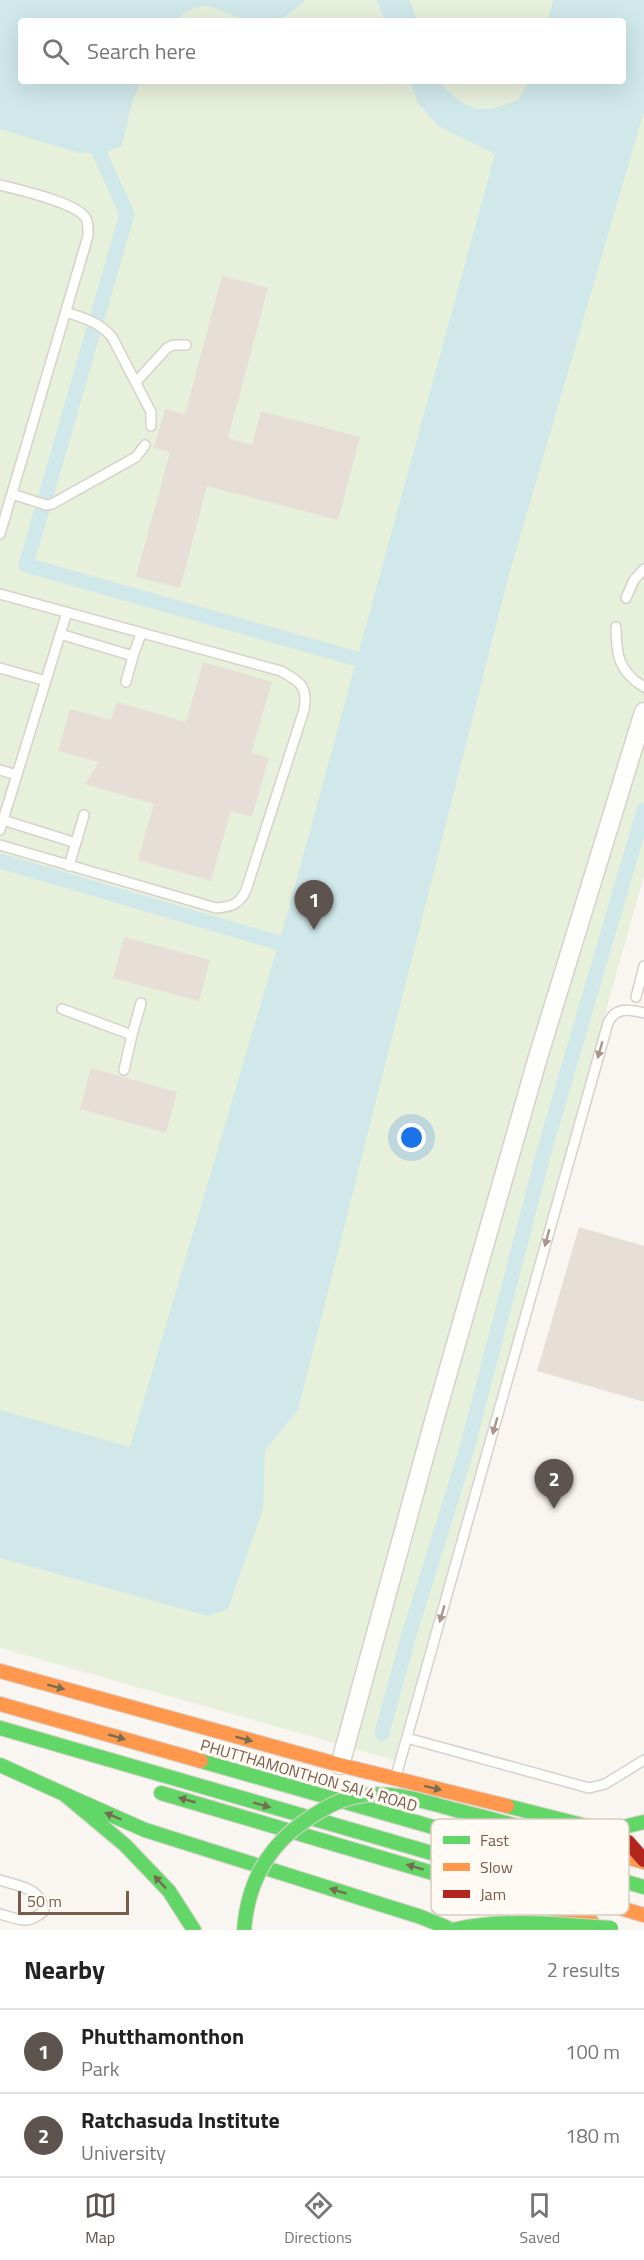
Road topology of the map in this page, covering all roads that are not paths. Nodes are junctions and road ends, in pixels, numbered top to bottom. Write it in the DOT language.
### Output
graph roads {
  1 [pos="0,185"];
  2 [pos="66,312"];
  3 [pos="186,345"];
  4 [pos="136,382"];
  5 [pos="151,426"];
  6 [pos="145,445"];
  7 [pos="12,494"];
  8 [pos="0,534"];
  9 [pos="644,569"];
  10 [pos="0,594"];
  11 [pos="626,598"];
  12 [pos="67,612"];
  13 [pos="616,627"];
  14 [pos="60,634"];
  15 [pos="141,634"];
  16 [pos="133,656"];
  17 [pos="0,668"];
  18 [pos="46,681"];
  19 [pos="126,682"];
  20 [pos="644,687"];
  21 [pos="644,712"];
  22 [pos="0,770"];
  23 [pos="17,775"];
  24 [pos="84,815"];
  25 [pos="3,820"];
  26 [pos="0,830"];
  27 [pos="76,843"];
  28 [pos="0,845"];
  29 [pos="69,866"];
  30 [pos="644,966"];
  31 [pos="636,998"];
  32 [pos="141,1003"];
  33 [pos="62,1009"];
  34 [pos="644,1013"];
  35 [pos="132,1035"];
  36 [pos="124,1070"];
  37 [pos="0,1671"];
  38 [pos="0,1704"];
  39 [pos="0,1728"];
  40 [pos="407,1738"];
  41 [pos="644,1760"];
  42 [pos="0,1765"];
  43 [pos="340,1765"];
  44 [pos="395,1778"];
  45 [pos="155,1791"];
  46 [pos="64,1794"];
  47 [pos="490,1819"];
  48 [pos="561,1819"];
  49 [pos="644,1822"];
  50 [pos="629,1825"];
  51 [pos="431,1826"];
  52 [pos="629,1842"];
  53 [pos="431,1854"];
  54 [pos="629,1857"];
  55 [pos="644,1861"];
  56 [pos="431,1872"];
  57 [pos="0,1880"];
  58 [pos="629,1883"];
  59 [pos="644,1887"];
  60 [pos="629,1911"];
  61 [pos="0,1914"];
  62 [pos="573,1915"];
  63 [pos="644,1915"];
  64 [pos="615,1929"];
  65 [pos="194,1930"];
  66 [pos="244,1930"];
  67 [pos="452,1930"];
  1 -- 2 [label="lane"];
  2 -- 4 [label="lane"];
  2 -- 7 [label="lane"];
  3 -- 4 [label="lane"];
  4 -- 5 [label="lane"];
  6 -- 7 [label="lane"];
  7 -- 8 [label="lane"];
  9 -- 11 [label="lane"];
  10 -- 12 [label="lane"];
  12 -- 14 [label="lane"];
  12 -- 15 [label="lane"];
  13 -- 20 [label="lane"];
  14 -- 16 [label="lane"];
  14 -- 18 [label="lane"];
  15 -- 16 [label="lane"];
  15 -- 29 [label="lane"];
  16 -- 19 [label="lane"];
  17 -- 18 [label="lane"];
  18 -- 23 [label="lane"];
  21 -- 43 [label="street"];
  22 -- 23 [label="lane"];
  23 -- 25 [label="lane"];
  24 -- 27 [label="lane"];
  25 -- 26 [label="lane"];
  25 -- 27 [label="lane"];
  27 -- 29 [label="lane"];
  28 -- 29 [label="lane"];
  30 -- 31 [label="lane"];
  32 -- 35 [label="lane"];
  33 -- 35 [label="lane"];
  34 -- 40 [label="lane, one-way"];
  35 -- 36 [label="lane"];
  37 -- 43 [label="main road, one-way"];
  38 -- 51 [label="main road, PHUTTHAMONTHON SAI 4 ROAD, one-way"];
  39 -- 53 [label="main road, one-way"];
  40 -- 41 [label="lane"];
  40 -- 44 [label="lane"];
  42 -- 46 [label="main road"];
  43 -- 44 [label="main road"];
  44 -- 48 [label="main road, one-way"];
  56 -- 45 [label="main road, one-way, bridge"];
  65 -- 46 [label="main road, one-way"];
  67 -- 46 [label="main road, one-way"];
  47 -- 66 [label="main road, bridge"];
  49 -- 50 [label="main road"];
  52 -- 55 [label="main road"];
  54 -- 55 [label="main road, bridge"];
  57 -- 61 [label="lane"];
  58 -- 59 [label="main road, PHUTTHAMONTHON SAI 4 ROAD, one-way"];
  60 -- 63 [label="main road, one-way"];
  64 -- 62 [label="main road, one-way, bridge"];
  64 -- 67 [label="main road, bridge"];
}
